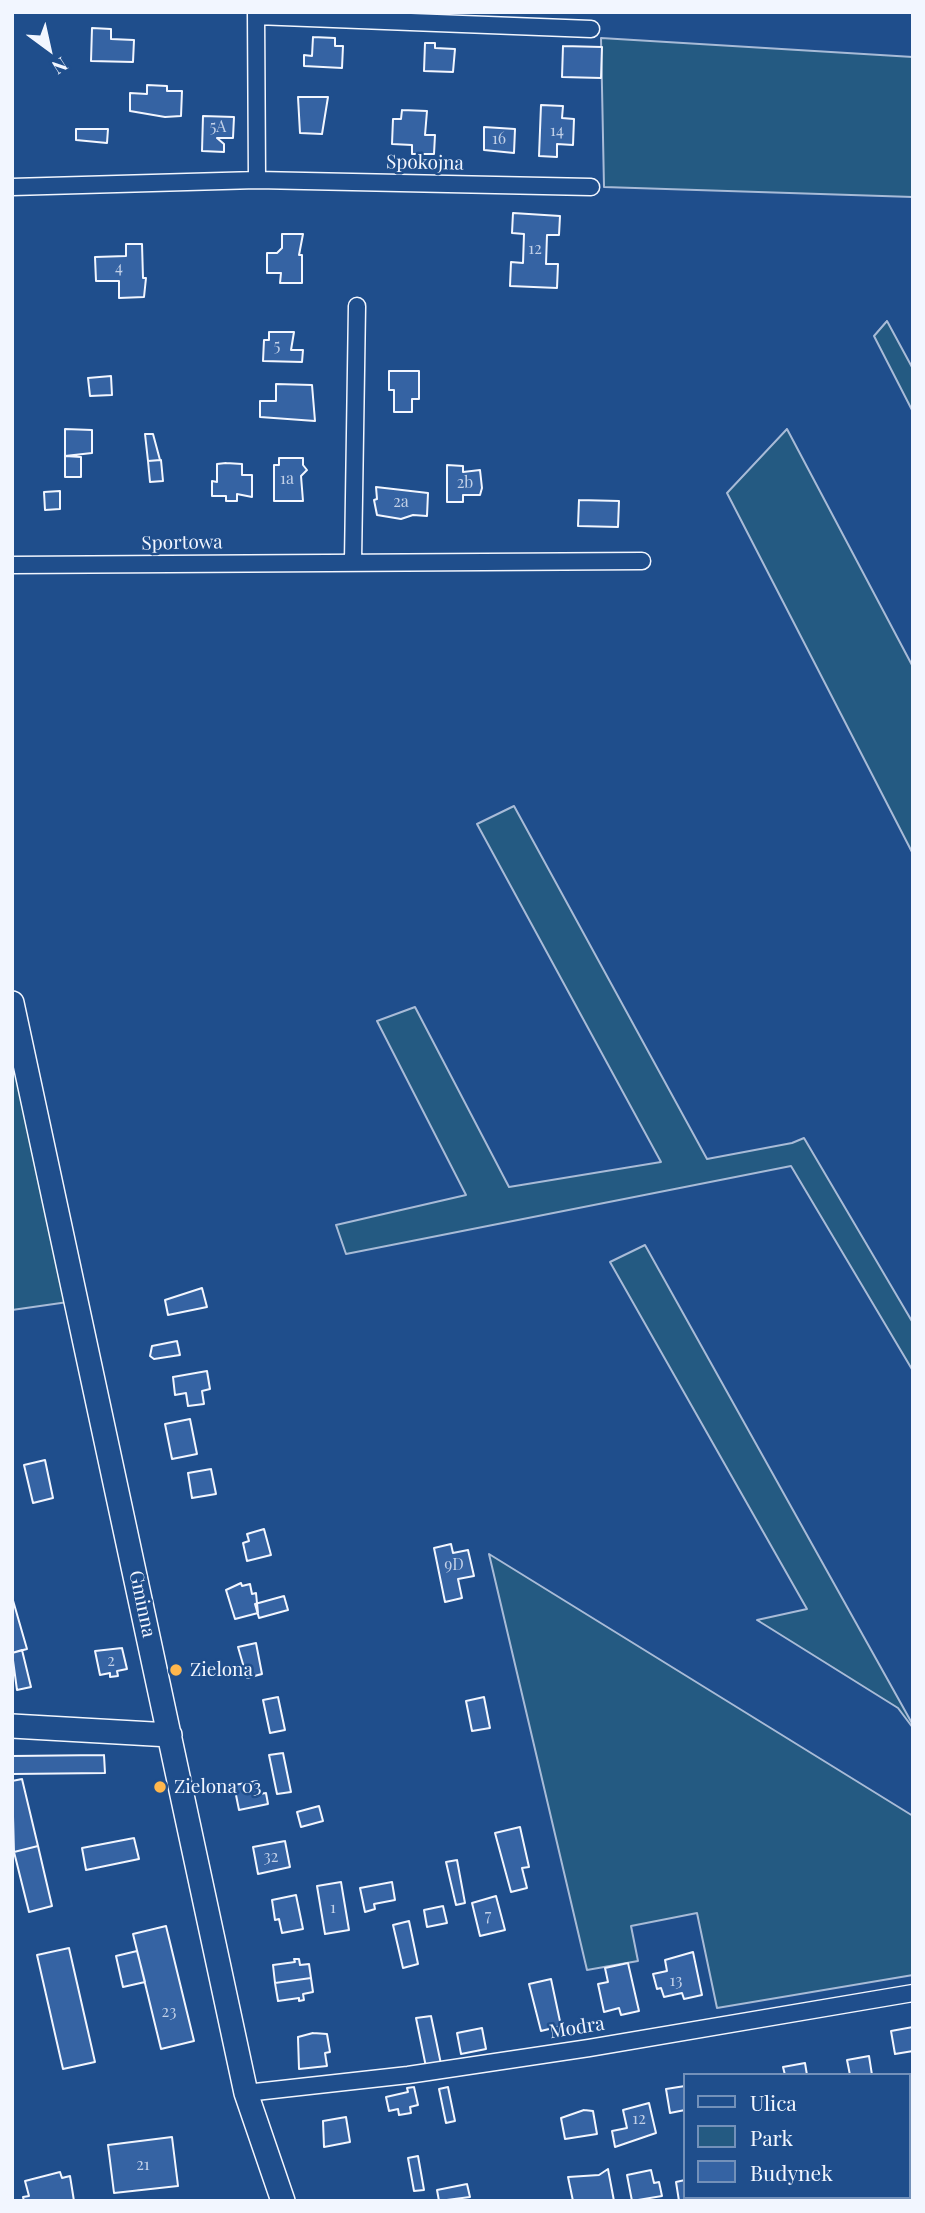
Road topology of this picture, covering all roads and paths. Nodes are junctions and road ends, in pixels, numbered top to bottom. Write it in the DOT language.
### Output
graph roads {
  1 [pos="256,14"];
  2 [pos="591,29"];
  3 [pos="257,180"];
  4 [pos="12,187"];
  5 [pos="591,187"];
  6 [pos="357,306"];
  7 [pos="353,561"];
  8 [pos="642,561"];
  9 [pos="12,565"];
  10 [pos="12,1003"];
  11 [pos="12,1726"];
  12 [pos="170,1735"];
  13 [pos="913,1993"];
  14 [pos="246,2093"];
  15 [pos="283,2201"];
  1 -- 2 [label="street"];
  1 -- 3 [label="street"];
  3 -- 4 [label="street, Spokojna"];
  3 -- 5 [label="street, Spokojna"];
  6 -- 7 [label="street"];
  7 -- 8 [label="street, Sportowa"];
  7 -- 9 [label="street, Sportowa"];
  10 -- 12 [label="main road, Gminna"];
  11 -- 12 [label="main road"];
  12 -- 14 [label="main road, Gminna"];
  13 -- 14 [label="street, Modra"];
  14 -- 15 [label="main road, Gminna"];
}
